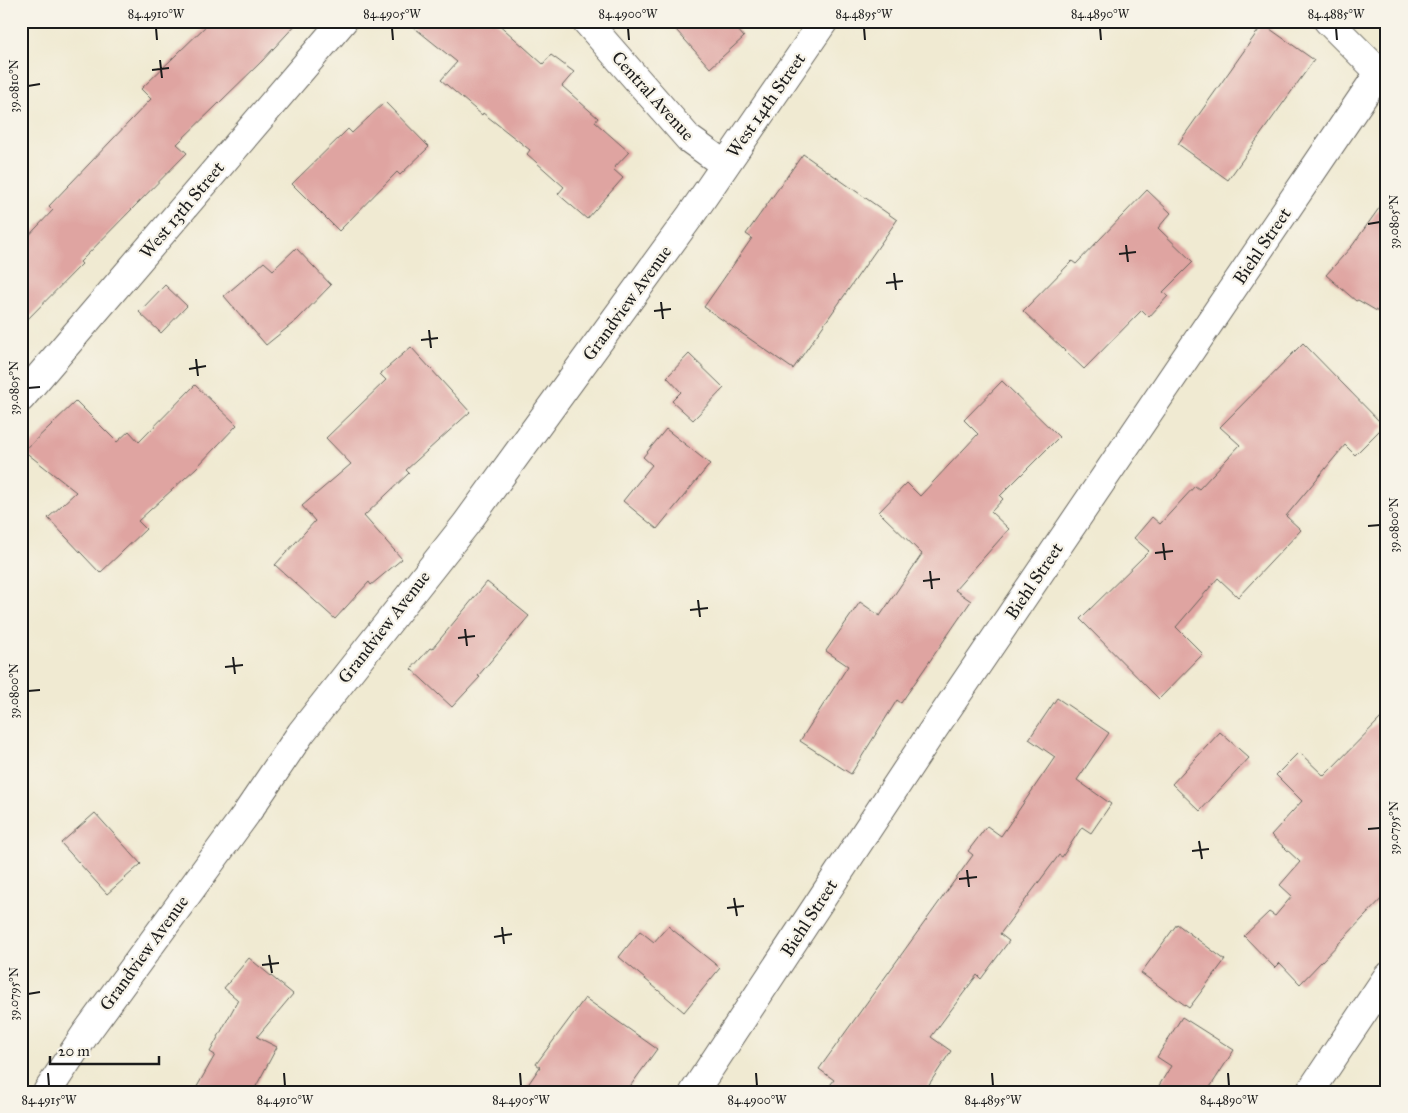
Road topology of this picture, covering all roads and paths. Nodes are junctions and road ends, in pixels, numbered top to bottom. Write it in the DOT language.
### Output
graph roads {
  1 [pos="342,21"];
  2 [pos="586,21"];
  3 [pos="824,21"];
  4 [pos="1328,21"];
  5 [pos="1383,77"];
  6 [pos="725,165"];
  7 [pos="21,398"];
  8 [pos="1387,977"];
  9 [pos="47,1092"];
  10 [pos="694,1092"];
  11 [pos="1310,1092"];
  1 -- 7 [label="street, West 13th Street"];
  2 -- 6 [label="street, Central Avenue"];
  3 -- 6 [label="street, West 14th Street"];
  4 -- 5 [label="street"];
  5 -- 10 [label="street, Biehl Street"];
  6 -- 9 [label="street, Grandview Avenue"];
  8 -- 11 [label="street"];
}
